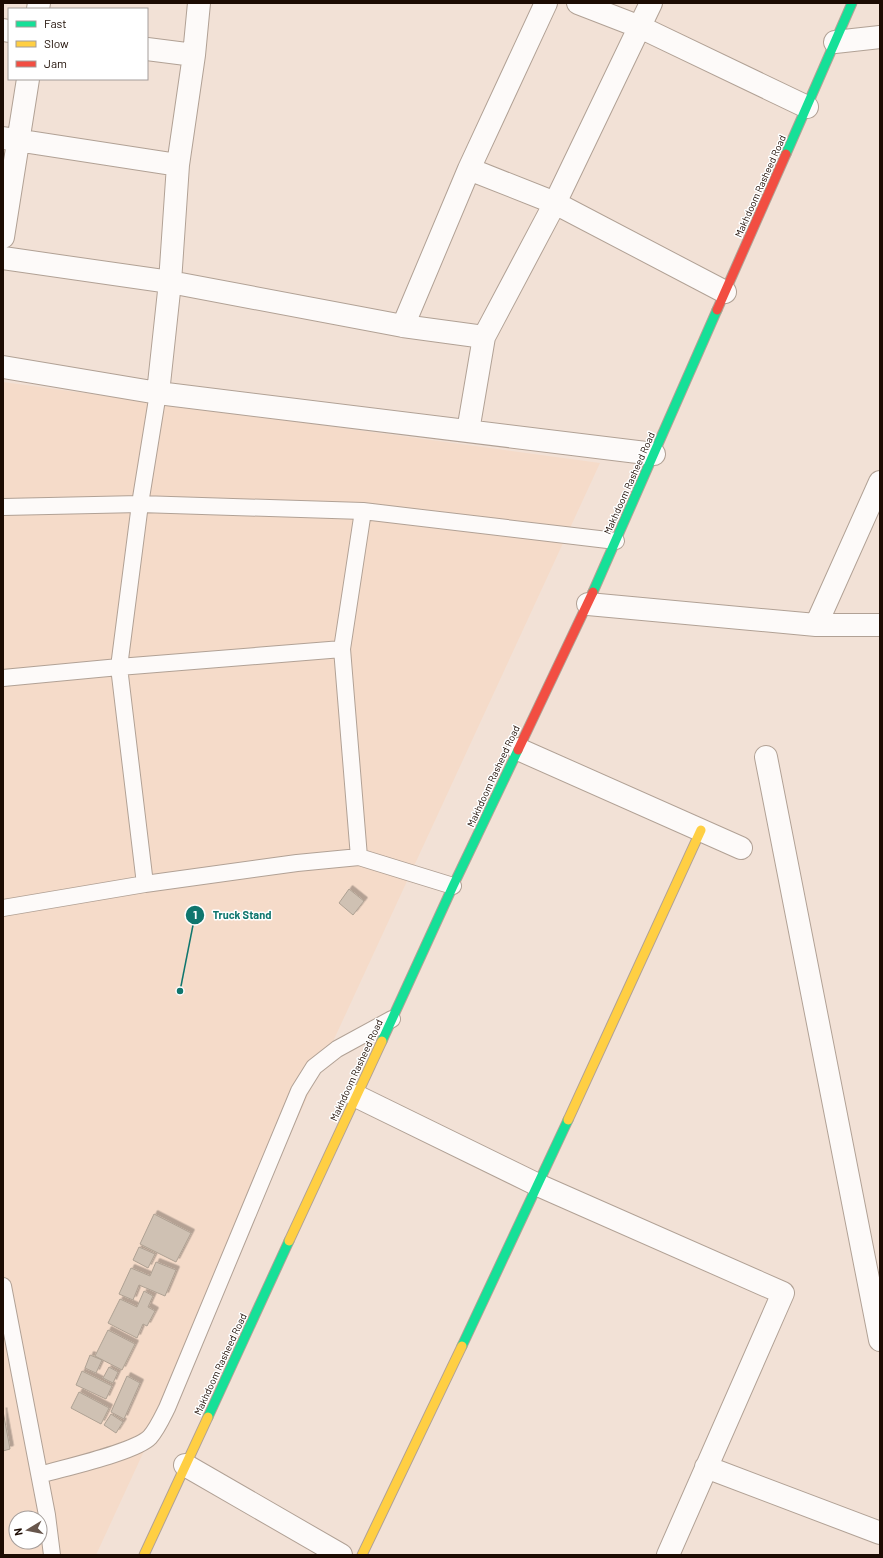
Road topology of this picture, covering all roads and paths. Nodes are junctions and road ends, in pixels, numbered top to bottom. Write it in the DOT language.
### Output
graph roads {
  1 [pos="199,3"];
  2 [pos="546,3"];
  3 [pos="578,3"];
  4 [pos="651,3"];
  5 [pos="852,3"];
  6 [pos="640,27"];
  7 [pos="880,37"];
  8 [pos="835,42"];
  9 [pos="148,48"];
  10 [pos="194,55"];
  11 [pos="28,80"];
  12 [pos="807,107"];
  13 [pos="11,138"];
  14 [pos="178,165"];
  15 [pos="469,169"];
  16 [pos="554,203"];
  17 [pos="3,237"];
  18 [pos="3,258"];
  19 [pos="170,282"];
  20 [pos="725,292"];
  21 [pos="403,326"];
  22 [pos="484,337"];
  23 [pos="3,367"];
  24 [pos="158,393"];
  25 [pos="468,431"];
  26 [pos="654,454"];
  27 [pos="880,482"];
  28 [pos="140,504"];
  29 [pos="3,507"];
  30 [pos="363,511"];
  31 [pos="616,541"];
  32 [pos="588,604"];
  33 [pos="880,625"];
  34 [pos="816,626"];
  35 [pos="342,650"];
  36 [pos="120,666"];
  37 [pos="3,678"];
  38 [pos="518,749"];
  39 [pos="766,757"];
  40 [pos="702,830"];
  41 [pos="741,848"];
  42 [pos="360,857"];
  43 [pos="145,884"];
  44 [pos="453,886"];
  45 [pos="3,908"];
  46 [pos="392,1019"];
  47 [pos="356,1096"];
  48 [pos="538,1185"];
  49 [pos="3,1286"];
  50 [pos="880,1340"];
  51 [pos="186,1465"];
  52 [pos="706,1467"];
  53 [pos="40,1475"];
  54 [pos="880,1533"];
  55 [pos="52,1555"];
  56 [pos="144,1555"];
  57 [pos="341,1555"];
  58 [pos="362,1555"];
  59 [pos="668,1555"];
  1 -- 10 [label="street"];
  2 -- 15 [label="street"];
  3 -- 6 [label="street"];
  4 -- 6 [label="street"];
  5 -- 8 [label="main road, Makhdoom Rasheed Road"];
  6 -- 12 [label="street"];
  6 -- 16 [label="street"];
  7 -- 8 [label="street"];
  8 -- 12 [label="main road, Makhdoom Rasheed Road"];
  9 -- 10 [label="street"];
  10 -- 14 [label="street"];
  11 -- 13 [label="street"];
  12 -- 20 [label="main road, Makhdoom Rasheed Road"];
  13 -- 14 [label="street"];
  13 -- 17 [label="street"];
  14 -- 19 [label="street"];
  15 -- 16 [label="street"];
  15 -- 21 [label="street"];
  16 -- 20 [label="street"];
  16 -- 22 [label="street"];
  18 -- 19 [label="street"];
  19 -- 21 [label="street"];
  19 -- 24 [label="street"];
  20 -- 26 [label="main road, Makhdoom Rasheed Road"];
  21 -- 22 [label="street"];
  22 -- 25 [label="street"];
  23 -- 24 [label="street"];
  24 -- 25 [label="street"];
  24 -- 28 [label="lane"];
  25 -- 26 [label="street"];
  26 -- 31 [label="main road, Makhdoom Rasheed Road"];
  27 -- 34 [label="street"];
  28 -- 29 [label="lane"];
  28 -- 30 [label="lane"];
  28 -- 36 [label="lane"];
  30 -- 31 [label="lane"];
  30 -- 35 [label="lane"];
  31 -- 32 [label="main road, Makhdoom Rasheed Road"];
  32 -- 34 [label="street"];
  32 -- 38 [label="main road, Makhdoom Rasheed Road"];
  33 -- 34 [label="street"];
  35 -- 36 [label="lane"];
  35 -- 42 [label="lane"];
  36 -- 37 [label="lane"];
  36 -- 43 [label="lane"];
  38 -- 40 [label="street"];
  38 -- 44 [label="main road, Makhdoom Rasheed Road"];
  39 -- 50 [label="street"];
  40 -- 41 [label="street"];
  40 -- 48 [label="main road"];
  42 -- 43 [label="lane"];
  42 -- 44 [label="lane"];
  43 -- 45 [label="lane"];
  44 -- 46 [label="main road, Makhdoom Rasheed Road"];
  46 -- 47 [label="main road, Makhdoom Rasheed Road"];
  46 -- 53 [label="lane"];
  47 -- 48 [label="street"];
  47 -- 51 [label="main road, Makhdoom Rasheed Road"];
  48 -- 52 [label="street"];
  48 -- 58 [label="main road"];
  49 -- 53 [label="lane"];
  51 -- 56 [label="main road, Makhdoom Rasheed Road"];
  51 -- 57 [label="street"];
  52 -- 54 [label="street"];
  52 -- 59 [label="street"];
  53 -- 55 [label="lane"];
}
